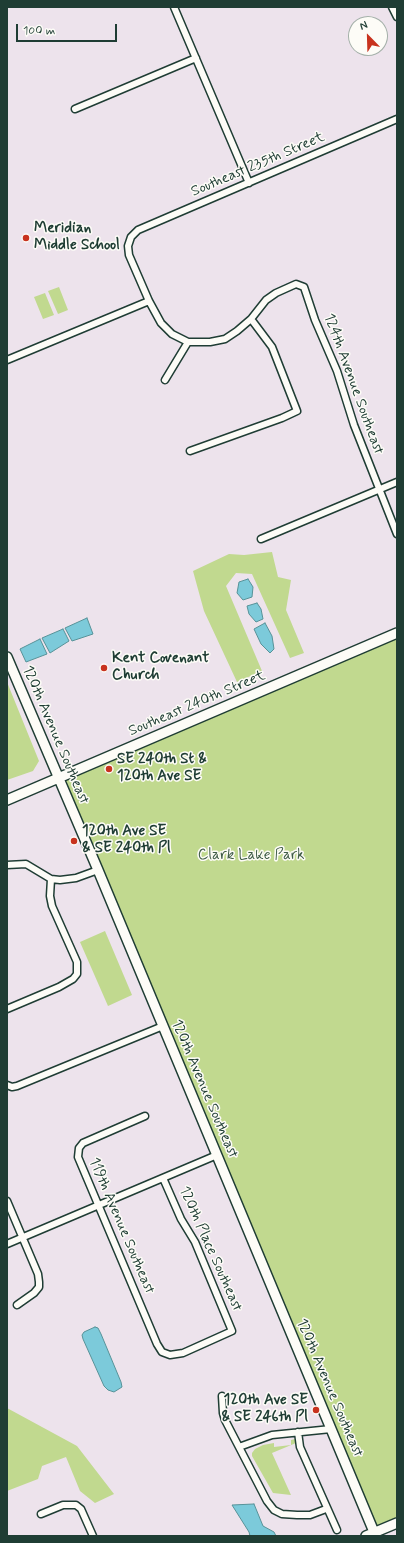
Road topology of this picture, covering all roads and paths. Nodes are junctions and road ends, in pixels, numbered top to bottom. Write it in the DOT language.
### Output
graph roads {
  1 [pos="174,7"];
  2 [pos="392,7"];
  3 [pos="397,17"];
  4 [pos="196,58"];
  5 [pos="75,109"];
  6 [pos="397,119"];
  7 [pos="249,183"];
  8 [pos="149,301"];
  9 [pos="251,318"];
  10 [pos="188,342"];
  11 [pos="7,360"];
  12 [pos="165,380"];
  13 [pos="190,451"];
  14 [pos="397,482"];
  15 [pos="379,489"];
  16 [pos="397,534"];
  17 [pos="261,539"];
  18 [pos="397,633"];
  19 [pos="7,657"];
  20 [pos="58,778"];
  21 [pos="7,800"];
  22 [pos="7,865"];
  23 [pos="98,870"];
  24 [pos="51,879"];
  25 [pos="7,1009"];
  26 [pos="163,1026"];
  27 [pos="8,1085"];
  28 [pos="145,1116"];
  29 [pos="217,1155"];
  30 [pos="164,1178"];
  31 [pos="7,1202"];
  32 [pos="98,1206"];
  33 [pos="22,1238"];
  34 [pos="7,1244"];
  35 [pos="17,1305"];
  36 [pos="170,1355"];
  37 [pos="222,1396"];
  38 [pos="331,1429"];
  39 [pos="298,1432"];
  40 [pos="239,1447"];
  41 [pos="326,1509"];
  42 [pos="41,1514"];
  43 [pos="397,1523"];
  44 [pos="337,1530"];
  45 [pos="370,1534"];
  46 [pos="93,1536"];
  1 -- 4 [label="street"];
  2 -- 3 [label="street"];
  4 -- 5 [label="street"];
  4 -- 7 [label="street"];
  6 -- 7 [label="street, Southeast 235th Street"];
  7 -- 8 [label="street, Southeast 235th Street"];
  8 -- 10 [label="street"];
  8 -- 11 [label="street"];
  9 -- 10 [label="street"];
  9 -- 13 [label="street"];
  9 -- 15 [label="street, 124th Avenue Southeast"];
  10 -- 12 [label="street"];
  14 -- 15 [label="street"];
  15 -- 16 [label="street, 124th Avenue Southeast"];
  15 -- 17 [label="street"];
  18 -- 20 [label="street, Southeast 240th Street"];
  19 -- 20 [label="street, 120th Avenue Southeast"];
  20 -- 21 [label="street, Southeast 240th Street"];
  20 -- 23 [label="street, 120th Avenue Southeast"];
  22 -- 24 [label="street"];
  23 -- 24 [label="street"];
  23 -- 26 [label="street, 120th Avenue Southeast"];
  24 -- 25 [label="street"];
  26 -- 27 [label="street"];
  26 -- 29 [label="street, 120th Avenue Southeast"];
  28 -- 32 [label="street, 119th Avenue Southeast"];
  29 -- 30 [label="street"];
  29 -- 38 [label="street, 120th Avenue Southeast"];
  30 -- 32 [label="street"];
  30 -- 36 [label="street, 120th Place Southeast"];
  31 -- 33 [label="street"];
  32 -- 33 [label="street"];
  32 -- 36 [label="street, 119th Avenue Southeast"];
  33 -- 34 [label="street"];
  33 -- 35 [label="street"];
  37 -- 40 [label="street"];
  38 -- 39 [label="street"];
  38 -- 45 [label="street, 120th Avenue Southeast"];
  39 -- 40 [label="street"];
  39 -- 41 [label="street"];
  40 -- 41 [label="street"];
  41 -- 44 [label="street"];
  42 -- 46 [label="street"];
  43 -- 45 [label="street"];
}
